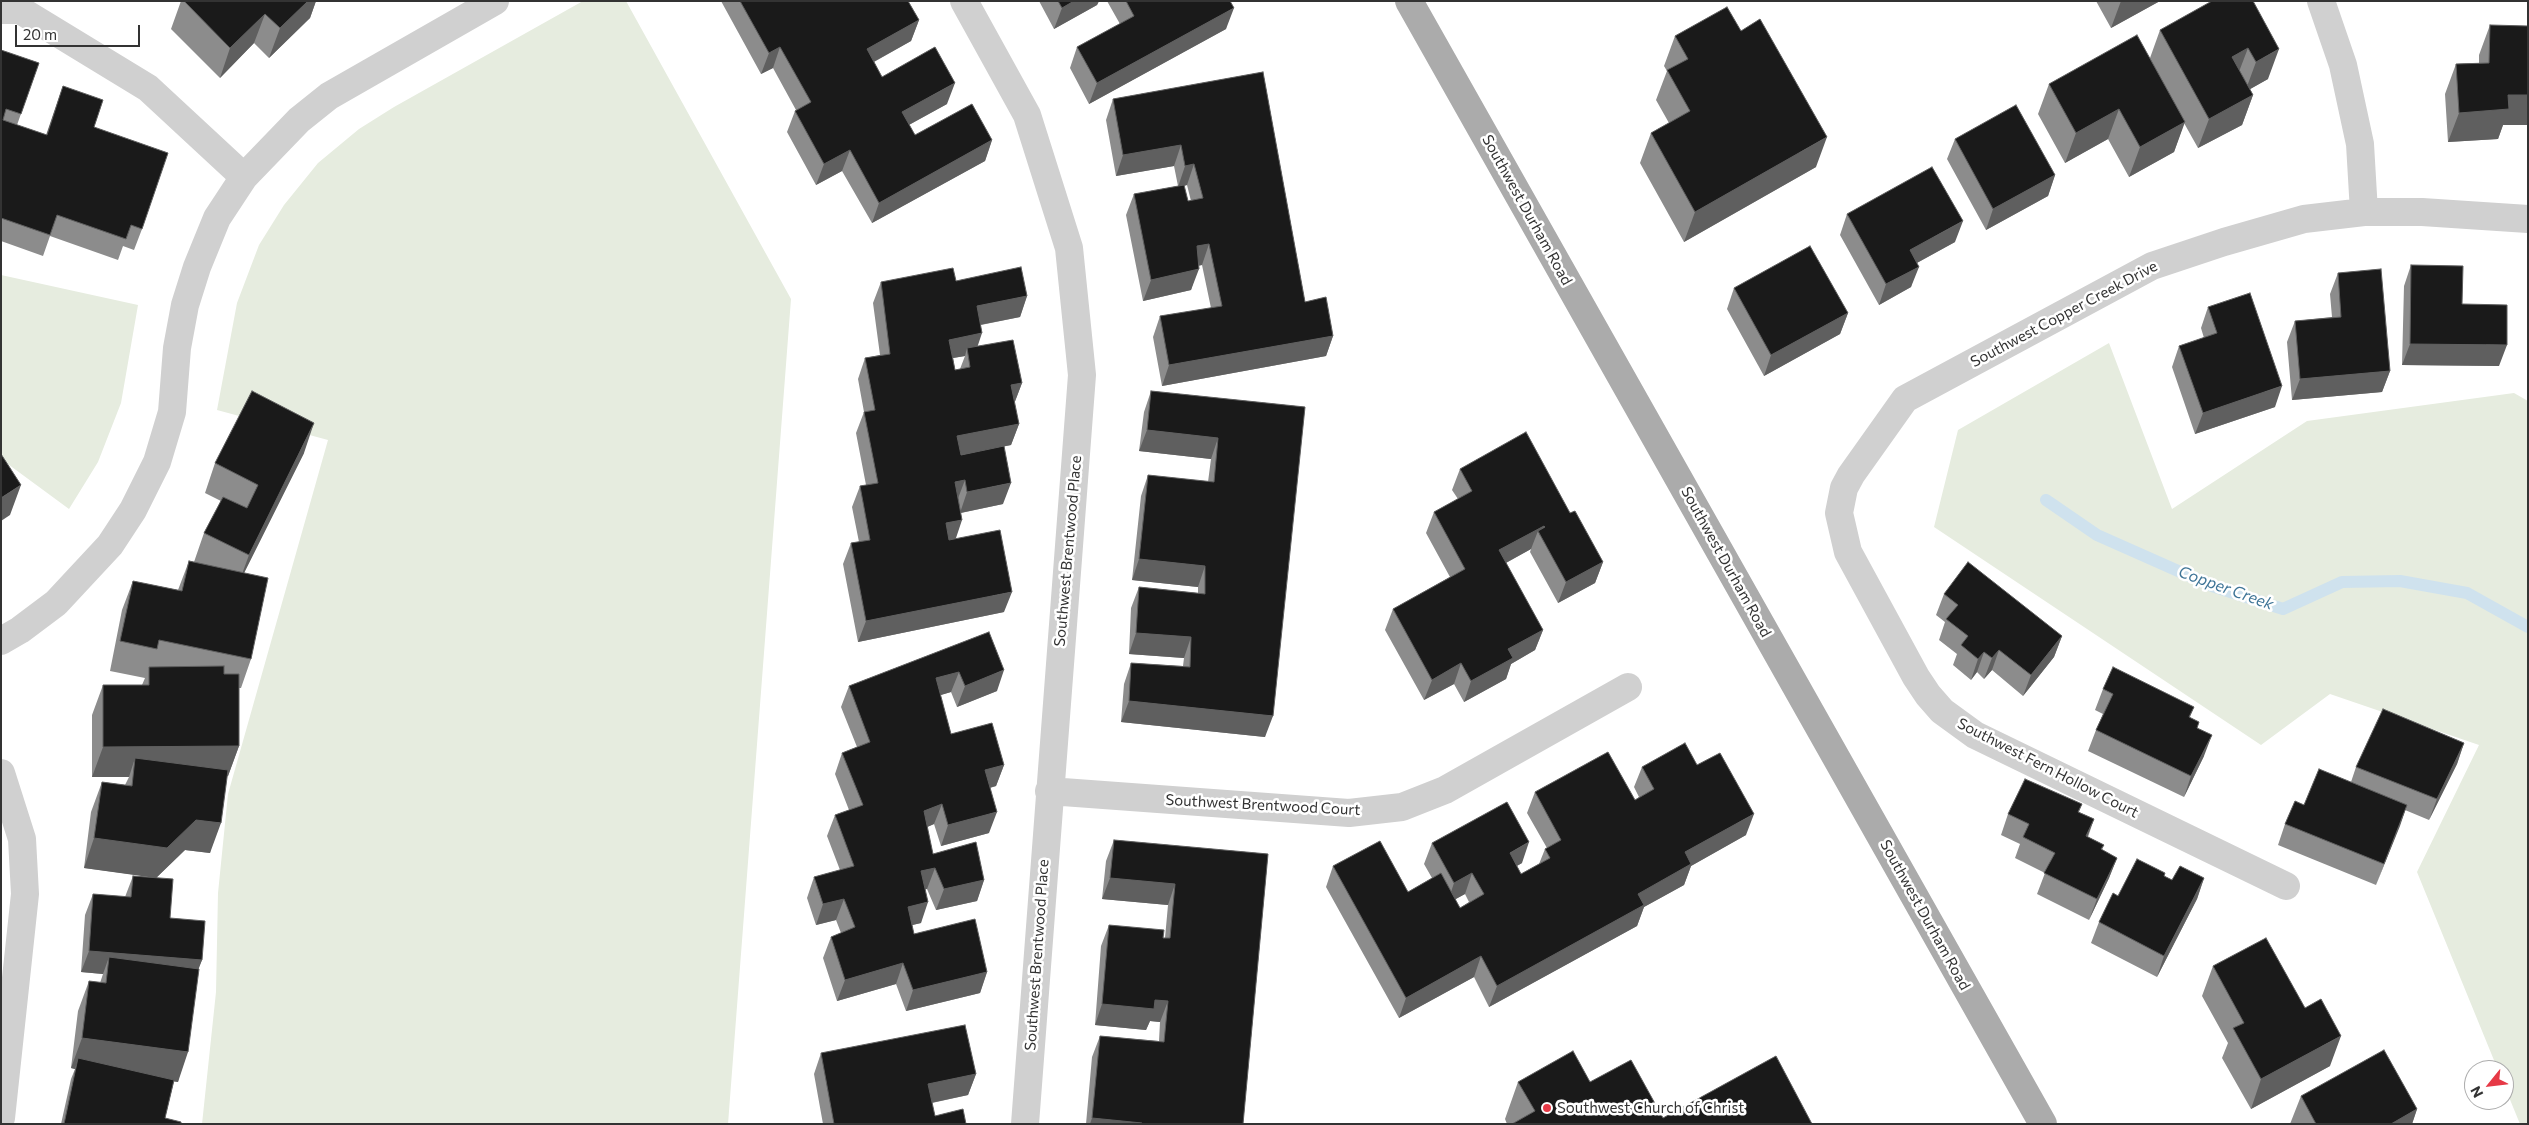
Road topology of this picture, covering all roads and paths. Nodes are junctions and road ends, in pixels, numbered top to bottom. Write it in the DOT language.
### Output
graph roads {
  1 [pos="496,1"];
  2 [pos="964,1"];
  3 [pos="1409,1"];
  4 [pos="2321,1"];
  5 [pos="1,10"];
  6 [pos="244,177"];
  7 [pos="2364,212"];
  8 [pos="2528,220"];
  9 [pos="1851,475"];
  10 [pos="1,641"];
  11 [pos="1628,686"];
  12 [pos="1,773"];
  13 [pos="1049,791"];
  14 [pos="2286,886"];
  15 [pos="1,1118"];
  16 [pos="1025,1124"];
  17 [pos="2043,1124"];
  1 -- 6 [label="street"];
  2 -- 13 [label="street, Southwest Brentwood Place"];
  3 -- 17 [label="main road, Southwest Durham Road"];
  4 -- 7 [label="street"];
  5 -- 6 [label="street"];
  6 -- 10 [label="street"];
  7 -- 8 [label="street, Southwest Copper Creek Drive"];
  7 -- 9 [label="street, Southwest Copper Creek Drive"];
  9 -- 14 [label="street, Southwest Fern Hollow Court"];
  11 -- 13 [label="street, Southwest Brentwood Court"];
  12 -- 15 [label="street"];
  13 -- 16 [label="street, Southwest Brentwood Place"];
}
